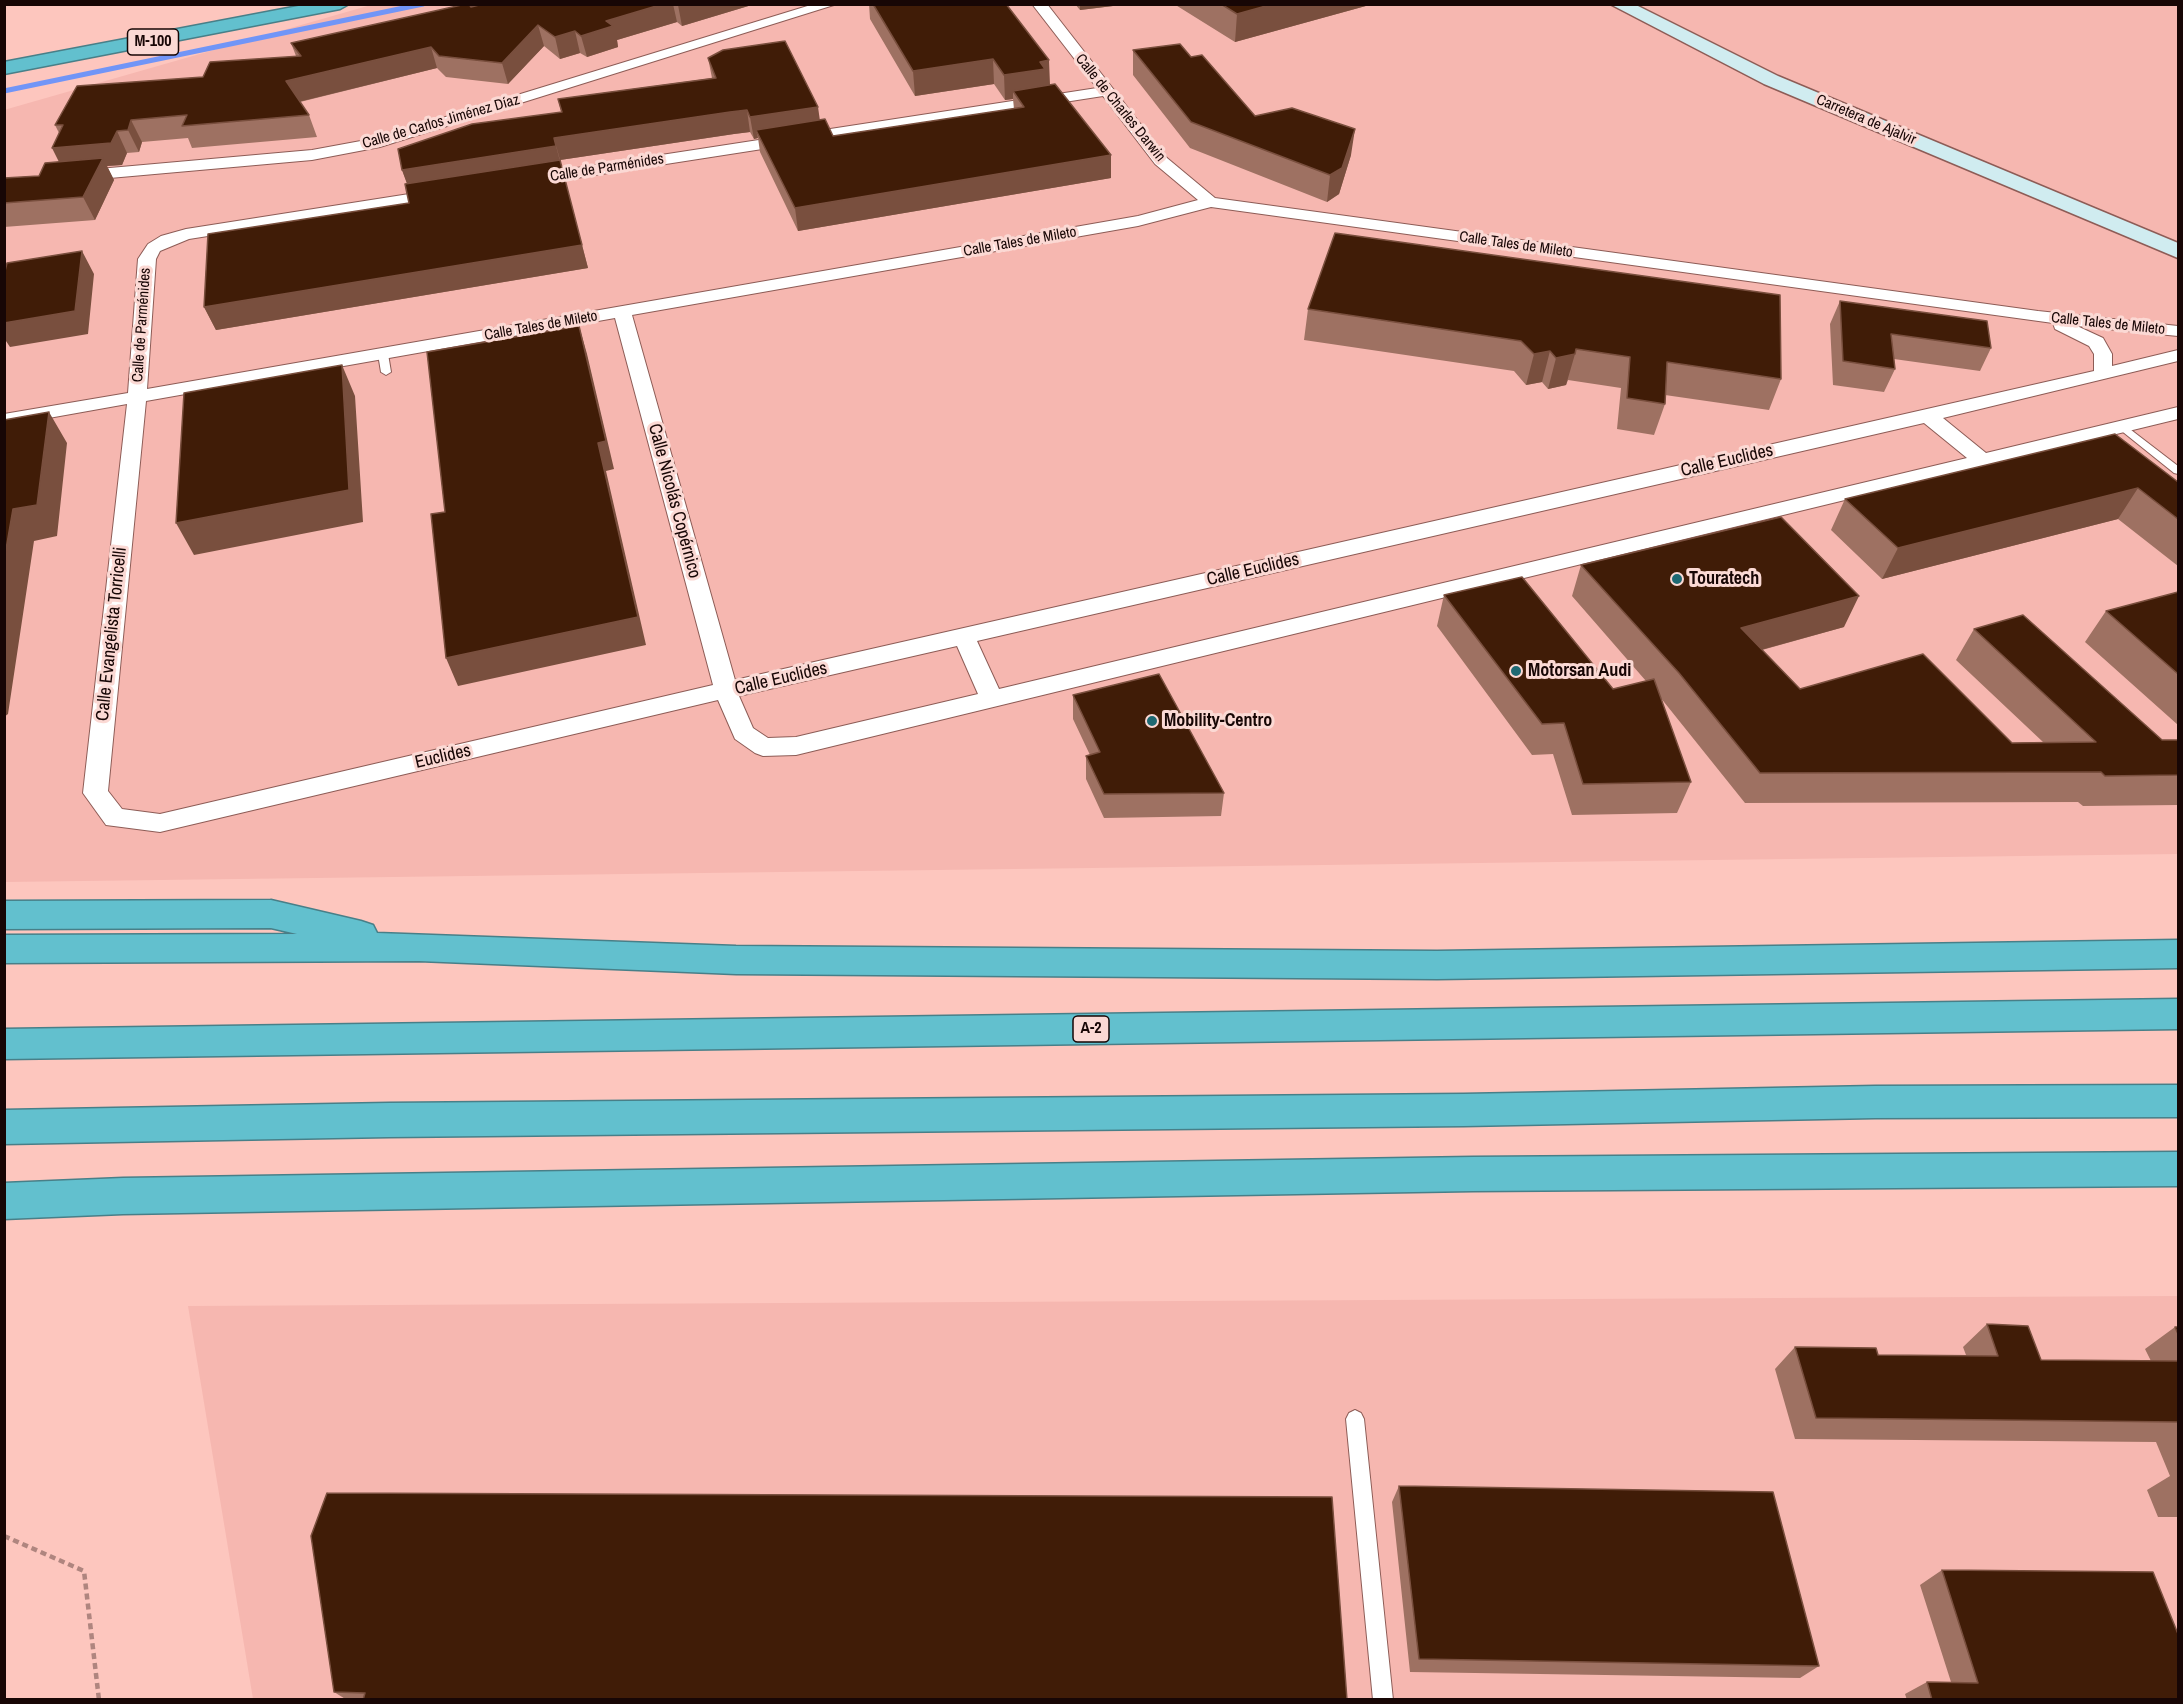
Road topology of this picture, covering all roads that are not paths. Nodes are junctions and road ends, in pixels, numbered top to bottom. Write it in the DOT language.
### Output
graph roads {
  1 [pos="271,4"];
  2 [pos="340,4"];
  3 [pos="830,4"];
  4 [pos="1039,4"];
  5 [pos="1619,4"];
  6 [pos="4,53"];
  7 [pos="4,68"];
  8 [pos="1106,91"];
  9 [pos="64,178"];
  10 [pos="513,183"];
  11 [pos="455,192"];
  12 [pos="1210,202"];
  13 [pos="2118,224"];
  14 [pos="2178,240"];
  15 [pos="2178,251"];
  16 [pos="622,312"];
  17 [pos="2038,316"];
  18 [pos="2178,332"];
  19 [pos="2178,356"];
  20 [pos="2103,374"];
  21 [pos="137,398"];
  22 [pos="2178,412"];
  23 [pos="1928,416"];
  24 [pos="4,420"];
  25 [pos="2122,426"];
  26 [pos="1982,460"];
  27 [pos="2178,471"];
  28 [pos="964,637"];
  29 [pos="726,691"];
  30 [pos="992,698"];
  31 [pos="160,823"];
  32 [pos="4,915"];
  33 [pos="419,947"];
  34 [pos="4,949"];
  35 [pos="2178,954"];
  36 [pos="2178,1014"];
  37 [pos="4,1044"];
  38 [pos="2178,1101"];
  39 [pos="4,1127"];
  40 [pos="2178,1169"];
  41 [pos="4,1193"];
  42 [pos="123,1196"];
  43 [pos="4,1201"];
  44 [pos="1355,1419"];
  45 [pos="1383,1700"];
  1 -- 6 [label="highway, M-100"];
  2 -- 7 [label="highway, M-100"];
  3 -- 9 [label="street, Calle de Carlos Jiménez Díaz"];
  4 -- 8 [label="street, Calle de Charles Darwin"];
  5 -- 13 [label="street, Carretera de Ajalvir"];
  8 -- 10 [label="street, Calle de Parménides"];
  8 -- 12 [label="street, Calle de Charles Darwin"];
  11 -- 21 [label="street, Calle de Parménides"];
  12 -- 16 [label="street, Calle Tales de Mileto"];
  12 -- 17 [label="street, Calle Tales de Mileto"];
  13 -- 14 [label="street, Carretera de Ajalvir"];
  13 -- 15 [label="street, Carretera de Ajalvir"];
  16 -- 21 [label="street, Calle Tales de Mileto"];
  16 -- 29 [label="street, Calle Nicolás Copérnico"];
  17 -- 18 [label="street, Calle Tales de Mileto"];
  17 -- 20 [label="street, Calle Tales de Mileto"];
  19 -- 20 [label="street, Calle Euclides"];
  20 -- 23 [label="street, Calle Euclides"];
  21 -- 24 [label="street, Calle Tales de Mileto"];
  21 -- 31 [label="street, Calle Evangelista Torricelli"];
  22 -- 25 [label="street, Calle Euclides"];
  23 -- 26 [label="street"];
  23 -- 28 [label="street, Calle Euclides"];
  25 -- 26 [label="street, Calle Euclides"];
  25 -- 27 [label="lane"];
  26 -- 30 [label="street, Calle Euclides"];
  28 -- 29 [label="street, Calle Euclides"];
  28 -- 30 [label="street"];
  29 -- 30 [label="street, Calle Euclides"];
  29 -- 31 [label="street, Euclides"];
  32 -- 33 [label="highway"];
  33 -- 34 [label="highway"];
  33 -- 35 [label="highway"];
  36 -- 37 [label="highway, A-2"];
  38 -- 39 [label="highway"];
  40 -- 42 [label="highway"];
  41 -- 42 [label="highway"];
  42 -- 43 [label="highway"];
  44 -- 45 [label="lane"];
}
